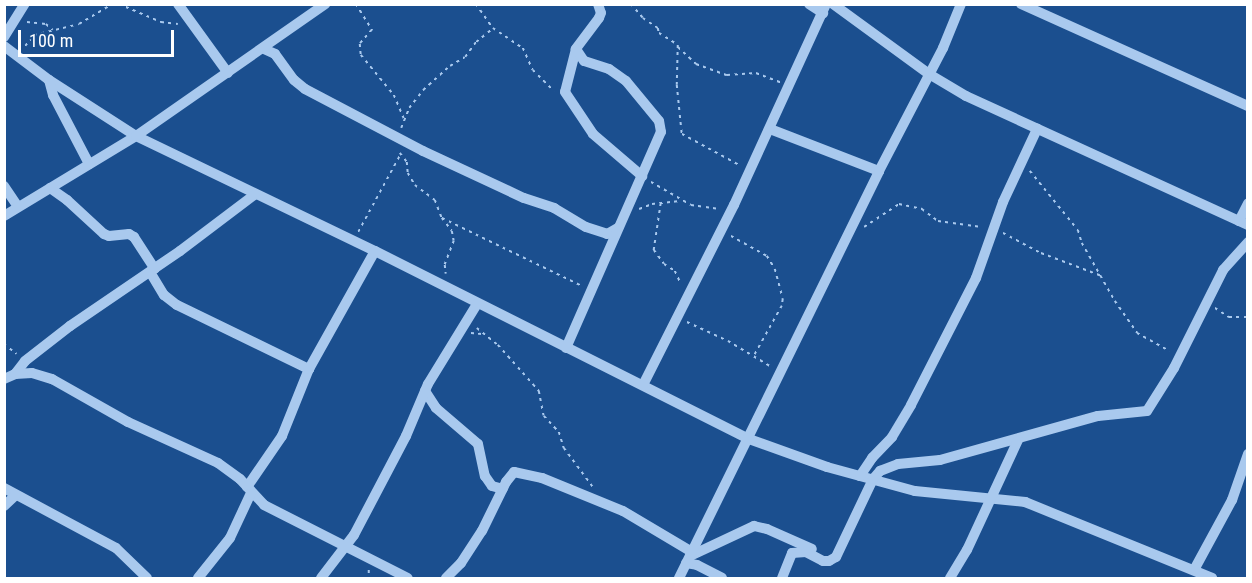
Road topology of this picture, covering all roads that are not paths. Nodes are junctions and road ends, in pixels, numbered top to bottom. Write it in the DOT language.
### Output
graph roads {
  1 [pos="25,4"];
  2 [pos="178,4"];
  3 [pos="325,4"];
  4 [pos="598,4"];
  5 [pos="808,4"];
  6 [pos="833,4"];
  7 [pos="961,4"];
  8 [pos="1021,4"];
  9 [pos="824,9"];
  10 [pos="4,38"];
  11 [pos="4,46"];
  12 [pos="264,49"];
  13 [pos="576,49"];
  14 [pos="228,73"];
  15 [pos="929,74"];
  16 [pos="49,80"];
  17 [pos="1248,106"];
  18 [pos="770,129"];
  19 [pos="1037,129"];
  20 [pos="136,136"];
  21 [pos="89,164"];
  22 [pos="879,171"];
  23 [pos="642,176"];
  24 [pos="4,186"];
  25 [pos="50,188"];
  26 [pos="254,195"];
  27 [pos="1248,203"];
  28 [pos="18,207"];
  29 [pos="4,216"];
  30 [pos="1245,227"];
  31 [pos="618,228"];
  32 [pos="1248,242"];
  33 [pos="375,251"];
  34 [pos="153,270"];
  35 [pos="474,309"];
  36 [pos="566,348"];
  37 [pos="309,369"];
  38 [pos="15,374"];
  39 [pos="4,379"];
  40 [pos="643,385"];
  41 [pos="425,391"];
  42 [pos="749,439"];
  43 [pos="1018,440"];
  44 [pos="1248,454"];
  45 [pos="860,476"];
  46 [pos="873,479"];
  47 [pos="4,488"];
  48 [pos="503,489"];
  49 [pos="249,490"];
  50 [pos="16,495"];
  51 [pos="988,499"];
  52 [pos="264,505"];
  53 [pos="4,506"];
  54 [pos="244,512"];
  55 [pos="345,546"];
  56 [pos="689,557"];
  57 [pos="829,561"];
  58 [pos="1194,570"];
  59 [pos="147,579"];
  60 [pos="198,579"];
  61 [pos="321,579"];
  62 [pos="408,579"];
  63 [pos="446,579"];
  64 [pos="679,579"];
  65 [pos="722,579"];
  66 [pos="782,579"];
  67 [pos="950,579"];
  68 [pos="1212,579"];
  1 -- 10 [label="street"];
  2 -- 14 [label="street"];
  3 -- 12 [label="street"];
  4 -- 13 [label="street"];
  5 -- 9 [label="street"];
  6 -- 15 [label="street"];
  7 -- 15 [label="street"];
  8 -- 17 [label="street"];
  9 -- 18 [label="street"];
  11 -- 16 [label="street"];
  12 -- 14 [label="street"];
  12 -- 31 [label="street"];
  13 -- 23 [label="street"];
  13 -- 23 [label="street"];
  14 -- 20 [label="street"];
  15 -- 19 [label="street"];
  15 -- 22 [label="street"];
  16 -- 20 [label="street"];
  16 -- 21 [label="street"];
  18 -- 22 [label="street"];
  18 -- 40 [label="street"];
  19 -- 30 [label="street"];
  19 -- 45 [label="street"];
  20 -- 21 [label="street"];
  20 -- 26 [label="street"];
  21 -- 25 [label="street"];
  22 -- 42 [label="street"];
  23 -- 31 [label="street"];
  24 -- 28 [label="street"];
  25 -- 28 [label="street"];
  25 -- 34 [label="street"];
  26 -- 33 [label="street"];
  26 -- 34 [label="street"];
  27 -- 30 [label="street"];
  28 -- 29 [label="street"];
  31 -- 36 [label="street"];
  32 -- 43 [label="street"];
  33 -- 35 [label="street"];
  33 -- 37 [label="street"];
  34 -- 37 [label="street"];
  34 -- 38 [label="street"];
  35 -- 36 [label="street"];
  35 -- 41 [label="street"];
  36 -- 40 [label="street"];
  37 -- 49 [label="street"];
  38 -- 39 [label="street"];
  38 -- 49 [label="street"];
  40 -- 42 [label="street"];
  41 -- 48 [label="street"];
  41 -- 55 [label="street"];
  42 -- 45 [label="street"];
  42 -- 56 [label="street"];
  43 -- 46 [label="street"];
  43 -- 51 [label="street"];
  44 -- 58 [label="street"];
  45 -- 46 [label="street"];
  46 -- 51 [label="street"];
  46 -- 57 [label="street"];
  47 -- 50 [label="street"];
  48 -- 56 [label="street"];
  48 -- 63 [label="street"];
  49 -- 52 [label="street"];
  49 -- 54 [label="street"];
  50 -- 53 [label="street"];
  50 -- 59 [label="street"];
  51 -- 58 [label="street"];
  51 -- 67 [label="street"];
  52 -- 54 [label="street"];
  52 -- 55 [label="street"];
  54 -- 60 [label="street"];
  55 -- 61 [label="street"];
  55 -- 62 [label="street"];
  56 -- 57 [label="street"];
  56 -- 64 [label="street"];
  56 -- 65 [label="street"];
  57 -- 66 [label="street"];
  58 -- 68 [label="street"];
}
